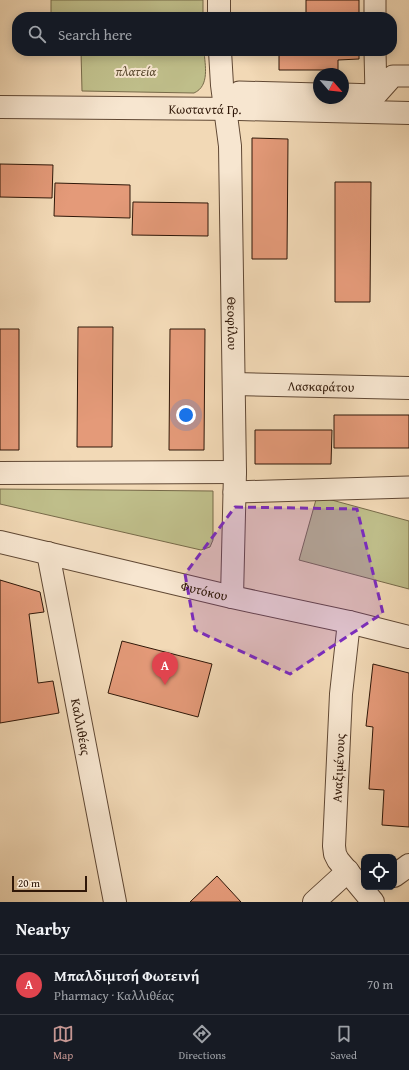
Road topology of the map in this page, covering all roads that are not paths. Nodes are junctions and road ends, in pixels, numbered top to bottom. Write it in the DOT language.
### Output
graph roads {
  1 [pos="219,0"];
  2 [pos="375,0"];
  3 [pos="219,12"];
  4 [pos="375,12"];
  5 [pos="220,56"];
  6 [pos="375,56"];
  7 [pos="409,76"];
  8 [pos="313,94"];
  9 [pos="349,94"];
  10 [pos="376,95"];
  11 [pos="233,101"];
  12 [pos="0,107"];
  13 [pos="409,113"];
  14 [pos="234,384"];
  15 [pos="409,388"];
  16 [pos="0,473"];
  17 [pos="235,482"];
  18 [pos="409,487"];
  19 [pos="0,542"];
  20 [pos="48,553"];
  21 [pos="232,597"];
  22 [pos="349,622"];
  23 [pos="409,637"];
  24 [pos="409,865"];
  25 [pos="348,871"];
  26 [pos="397,874"];
  27 [pos="372,895"];
  28 [pos="115,902"];
  29 [pos="314,902"];
  1 -- 3 [label="street"];
  2 -- 4 [label="street"];
  5 -- 11 [label="street, Θεοφίλου"];
  6 -- 10 [label="street"];
  7 -- 10 [label="street"];
  8 -- 11 [label="street"];
  9 -- 10 [label="street"];
  11 -- 12 [label="street, Κωσταντά Γρ."];
  11 -- 13 [label="street, Κωσταντά Γρ."];
  11 -- 14 [label="street, Θεοφίλου"];
  14 -- 15 [label="street, Λασκαράτου"];
  14 -- 17 [label="street, Θεοφίλου"];
  16 -- 17 [label="street"];
  17 -- 18 [label="street"];
  17 -- 21 [label="street, Θεοφίλου"];
  19 -- 20 [label="street, Φυτόκου"];
  20 -- 21 [label="street, Φυτόκου"];
  20 -- 28 [label="street, Καλλιθέας"];
  21 -- 22 [label="street, Φυτόκου"];
  22 -- 23 [label="street, Φυτόκου"];
  22 -- 25 [label="street, Αναξιμένους"];
  24 -- 26 [label="street"];
  25 -- 27 [label="street, Αναξιμένους"];
  25 -- 29 [label="street"];
}
